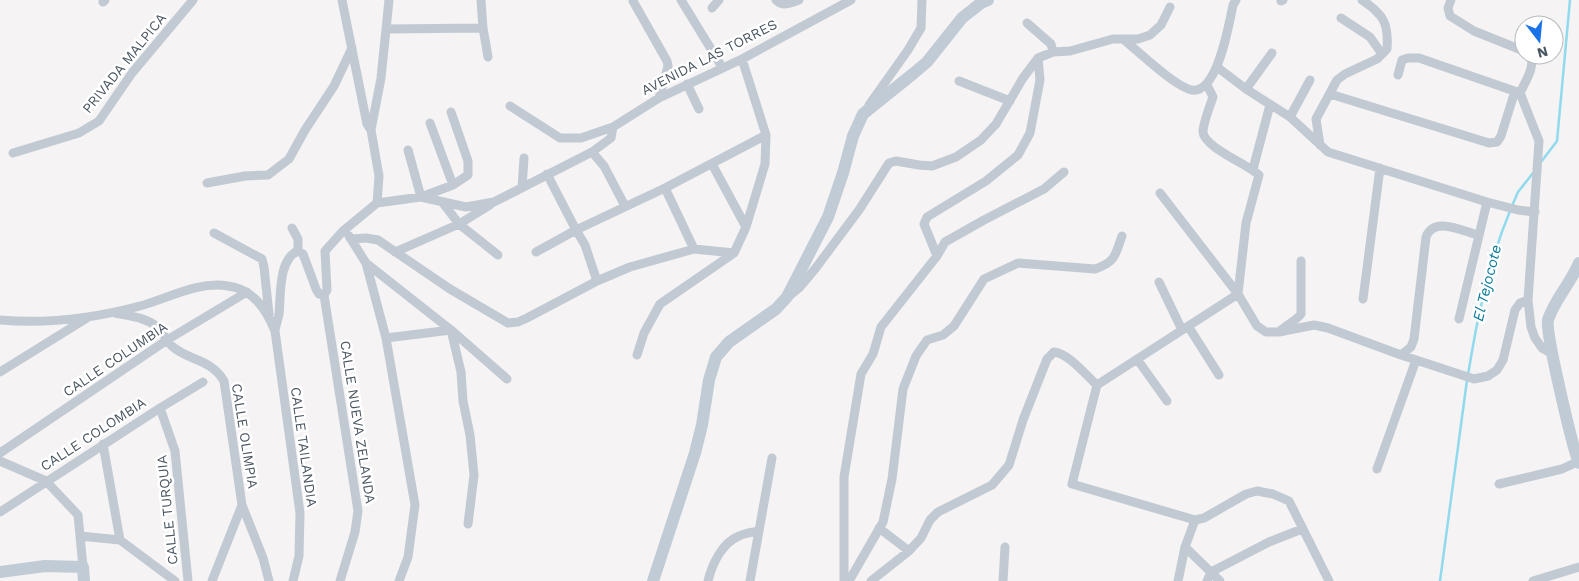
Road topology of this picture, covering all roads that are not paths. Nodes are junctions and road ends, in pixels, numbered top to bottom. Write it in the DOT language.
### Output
graph roads {
  1 [pos="193,0"];
  2 [pos="342,0"];
  3 [pos="389,0"];
  4 [pos="481,0"];
  5 [pos="680,0"];
  6 [pos="719,0"];
  7 [pos="776,0"];
  8 [pos="799,0"];
  9 [pos="848,0"];
  10 [pos="922,0"];
  11 [pos="988,0"];
  12 [pos="1236,0"];
  13 [pos="1362,0"];
  14 [pos="1451,0"];
  15 [pos="633,1"];
  16 [pos="712,8"];
  17 [pos="1170,8"];
  18 [pos="1341,18"];
  19 [pos="1027,23"];
  20 [pos="482,28"];
  21 [pos="387,29"];
  22 [pos="1123,39"];
  23 [pos="1514,47"];
  24 [pos="352,48"];
  25 [pos="1053,52"];
  26 [pos="1272,53"];
  27 [pos="1382,54"];
  28 [pos="488,57"];
  29 [pos="1038,58"];
  30 [pos="742,59"];
  31 [pos="1532,65"];
  32 [pos="722,67"];
  33 [pos="1217,68"];
  34 [pos="1398,75"];
  35 [pos="1310,80"];
  36 [pos="959,81"];
  37 [pos="687,84"];
  38 [pos="1207,84"];
  39 [pos="1246,89"];
  40 [pos="1518,92"];
  41 [pos="1330,94"];
  42 [pos="659,98"];
  43 [pos="1010,101"];
  44 [pos="1270,105"];
  45 [pos="510,106"];
  46 [pos="699,110"];
  47 [pos="450,112"];
  48 [pos="863,114"];
  49 [pos="1290,117"];
  50 [pos="430,123"];
  51 [pos="613,127"];
  52 [pos="371,130"];
  53 [pos="766,135"];
  54 [pos="1320,145"];
  55 [pos="408,150"];
  56 [pos="592,152"];
  57 [pos="13,153"];
  58 [pos="524,158"];
  59 [pos="712,164"];
  60 [pos="1380,168"];
  61 [pos="1253,169"];
  62 [pos="1064,172"];
  63 [pos="547,174"];
  64 [pos="207,183"];
  65 [pos="454,185"];
  66 [pos="522,188"];
  67 [pos="666,188"];
  68 [pos="1160,193"];
  69 [pos="421,197"];
  70 [pos="494,202"];
  71 [pos="1487,202"];
  72 [pos="377,203"];
  73 [pos="443,203"];
  74 [pos="625,206"];
  75 [pos="1535,212"];
  76 [pos="459,224"];
  77 [pos="746,227"];
  78 [pos="292,228"];
  79 [pos="576,230"];
  80 [pos="343,231"];
  81 [pos="214,233"];
  82 [pos="1122,236"];
  83 [pos="1478,236"];
  84 [pos="352,239"];
  85 [pos="694,249"];
  86 [pos="298,251"];
  87 [pos="395,252"];
  88 [pos="536,252"];
  89 [pos="734,253"];
  90 [pos="498,255"];
  91 [pos="937,256"];
  92 [pos="1301,261"];
  93 [pos="366,263"];
  94 [pos="1578,269"];
  95 [pos="597,282"];
  96 [pos="1158,282"];
  97 [pos="247,292"];
  98 [pos="1238,294"];
  99 [pos="324,295"];
  100 [pos="788,297"];
  101 [pos="1363,299"];
  102 [pos="1528,300"];
  103 [pos="112,312"];
  104 [pos="90,316"];
  105 [pos="270,317"];
  106 [pos="1459,319"];
  107 [pos="0,320"];
  108 [pos="1185,328"];
  109 [pos="451,330"];
  110 [pos="275,331"];
  111 [pos="1279,332"];
  112 [pos="386,338"];
  113 [pos="167,340"];
  114 [pos="1553,354"];
  115 [pos="636,355"];
  116 [pos="1401,355"];
  117 [pos="1137,359"];
  118 [pos="1416,360"];
  119 [pos="0,372"];
  120 [pos="1219,375"];
  121 [pos="507,379"];
  122 [pos="203,382"];
  123 [pos="1097,385"];
  124 [pos="1167,401"];
  125 [pos="160,408"];
  126 [pos="103,444"];
  127 [pos="0,453"];
  128 [pos="772,458"];
  129 [pos="0,461"];
  130 [pos="1579,462"];
  131 [pos="1377,468"];
  132 [pos="46,481"];
  133 [pos="1499,484"];
  134 [pos="242,505"];
  135 [pos="0,512"];
  136 [pos="1195,520"];
  137 [pos="468,524"];
  138 [pos="879,528"];
  139 [pos="1302,529"];
  140 [pos="759,531"];
  141 [pos="80,536"];
  142 [pos="120,540"];
  143 [pos="1005,547"];
  144 [pos="1185,547"];
  145 [pos="909,551"];
  146 [pos="83,566"];
  147 [pos="1579,567"];
  148 [pos="0,572"];
  149 [pos="1211,572"];
  150 [pos="1548,579"];
  151 [pos="84,581"];
  152 [pos="175,581"];
  153 [pos="188,581"];
  154 [pos="212,581"];
  155 [pos="269,581"];
  156 [pos="293,581"];
  157 [pos="340,581"];
  158 [pos="400,581"];
  159 [pos="653,581"];
  160 [pos="708,581"];
  161 [pos="750,581"];
  162 [pos="844,581"];
  163 [pos="849,581"];
  164 [pos="871,581"];
  165 [pos="1003,581"];
  166 [pos="1178,581"];
  167 [pos="1207,581"];
  168 [pos="1220,581"];
  169 [pos="1329,581"];
  170 [pos="1533,581"];
  1 -- 57 [label="street, PRIVADA MALPICA"];
  2 -- 24 [label="street"];
  3 -- 21 [label="street"];
  4 -- 20 [label="street"];
  5 -- 32 [label="street"];
  6 -- 16 [label="street"];
  7 -- 8 [label="street"];
  9 -- 30 [label="street, AVENIDA LAS TORRES"];
  10 -- 48 [label="street"];
  11 -- 48 [label="street"];
  12 -- 33 [label="street"];
  13 -- 27 [label="street"];
  14 -- 23 [label="street"];
  15 -- 42 [label="street"];
  17 -- 22 [label="street"];
  18 -- 27 [label="street"];
  19 -- 25 [label="street"];
  20 -- 21 [label="street"];
  20 -- 28 [label="street"];
  21 -- 52 [label="street"];
  22 -- 25 [label="street"];
  22 -- 38 [label="street"];
  24 -- 52 [label="street"];
  24 -- 64 [label="street"];
  25 -- 29 [label="street"];
  26 -- 39 [label="street"];
  27 -- 41 [label="street"];
  29 -- 43 [label="street"];
  29 -- 91 [label="street"];
  30 -- 32 [label="street, AVENIDA LAS TORRES"];
  30 -- 53 [label="street"];
  31 -- 40 [label="street"];
  32 -- 37 [label="street, AVENIDA LAS TORRES"];
  33 -- 38 [label="street"];
  33 -- 39 [label="street"];
  34 -- 40 [label="street"];
  35 -- 49 [label="street"];
  36 -- 43 [label="street"];
  37 -- 42 [label="street, AVENIDA LAS TORRES"];
  37 -- 46 [label="street"];
  38 -- 61 [label="street"];
  39 -- 44 [label="street"];
  40 -- 41 [label="street"];
  40 -- 75 [label="street"];
  41 -- 54 [label="street"];
  42 -- 51 [label="street, AVENIDA LAS TORRES"];
  43 -- 100 [label="street"];
  44 -- 49 [label="street"];
  44 -- 61 [label="street"];
  45 -- 51 [label="street, AVENIDA LAS TORRES"];
  47 -- 65 [label="street"];
  48 -- 100 [label="street"];
  49 -- 54 [label="street"];
  50 -- 65 [label="street"];
  51 -- 56 [label="street"];
  52 -- 72 [label="street"];
  53 -- 59 [label="street"];
  53 -- 77 [label="street"];
  54 -- 60 [label="street"];
  55 -- 69 [label="street"];
  56 -- 63 [label="street"];
  56 -- 74 [label="street"];
  58 -- 66 [label="street"];
  59 -- 67 [label="street"];
  59 -- 77 [label="street"];
  60 -- 71 [label="street"];
  60 -- 101 [label="street"];
  61 -- 98 [label="street"];
  62 -- 91 [label="street"];
  63 -- 66 [label="street"];
  63 -- 79 [label="street"];
  65 -- 69 [label="street"];
  66 -- 70 [label="street"];
  67 -- 74 [label="street"];
  67 -- 85 [label="street"];
  68 -- 98 [label="street"];
  69 -- 72 [label="street"];
  69 -- 73 [label="street"];
  70 -- 73 [label="street"];
  70 -- 76 [label="street"];
  71 -- 75 [label="street"];
  71 -- 83 [label="street"];
  72 -- 80 [label="street"];
  73 -- 76 [label="street"];
  74 -- 79 [label="street"];
  75 -- 102 [label="street"];
  76 -- 87 [label="street"];
  76 -- 90 [label="street"];
  77 -- 89 [label="street"];
  78 -- 86 [label="street"];
  79 -- 88 [label="street"];
  79 -- 95 [label="street"];
  80 -- 84 [label="street"];
  80 -- 99 [label="street"];
  81 -- 105 [label="street"];
  82 -- 138 [label="street"];
  83 -- 106 [label="street"];
  83 -- 116 [label="street"];
  84 -- 87 [label="street"];
  84 -- 93 [label="street"];
  85 -- 89 [label="street"];
  85 -- 95 [label="street"];
  86 -- 99 [label="street"];
  86 -- 110 [label="street"];
  87 -- 95 [label="street"];
  89 -- 115 [label="street"];
  91 -- 162 [label="street"];
  92 -- 111 [label="street"];
  93 -- 109 [label="street"];
  93 -- 112 [label="street"];
  94 -- 114 [label="street"];
  96 -- 108 [label="street"];
  97 -- 103 [label="street"];
  97 -- 105 [label="street"];
  97 -- 113 [label="street, CALLE COLUMBIA"];
  98 -- 108 [label="street"];
  98 -- 111 [label="street"];
  99 -- 157 [label="street, CALLE NUEVA ZELANDA"];
  100 -- 159 [label="street"];
  102 -- 114 [label="street"];
  102 -- 118 [label="street"];
  103 -- 104 [label="street"];
  103 -- 113 [label="street"];
  104 -- 107 [label="street"];
  104 -- 119 [label="street"];
  105 -- 110 [label="street, CALLE TAILANDIA"];
  108 -- 117 [label="street"];
  108 -- 120 [label="street"];
  109 -- 112 [label="street"];
  109 -- 121 [label="street"];
  109 -- 137 [label="street"];
  110 -- 156 [label="street, CALLE TAILANDIA"];
  111 -- 116 [label="street"];
  112 -- 158 [label="street"];
  113 -- 127 [label="street, CALLE COLUMBIA"];
  113 -- 134 [label="street, CALLE OLIMPIA"];
  114 -- 130 [label="street"];
  116 -- 118 [label="street"];
  117 -- 123 [label="street"];
  117 -- 124 [label="street"];
  118 -- 131 [label="street"];
  122 -- 125 [label="street, CALLE COLOMBIA"];
  123 -- 136 [label="street"];
  123 -- 145 [label="street"];
  125 -- 126 [label="street, CALLE COLOMBIA"];
  125 -- 153 [label="street, CALLE TURQUIA"];
  126 -- 132 [label="street, CALLE COLOMBIA"];
  126 -- 142 [label="street"];
  128 -- 140 [label="street"];
  129 -- 132 [label="street"];
  130 -- 133 [label="street"];
  132 -- 135 [label="street, CALLE COLOMBIA"];
  132 -- 141 [label="street"];
  134 -- 154 [label="street"];
  134 -- 155 [label="street, CALLE OLIMPIA"];
  136 -- 139 [label="street"];
  136 -- 144 [label="street"];
  138 -- 145 [label="street"];
  138 -- 163 [label="street"];
  139 -- 149 [label="street"];
  139 -- 169 [label="street"];
  140 -- 160 [label="street"];
  140 -- 161 [label="street"];
  141 -- 142 [label="street"];
  141 -- 146 [label="street"];
  142 -- 152 [label="street"];
  143 -- 165 [label="street"];
  144 -- 149 [label="street"];
  144 -- 166 [label="street"];
  145 -- 164 [label="street"];
  146 -- 148 [label="street"];
  146 -- 151 [label="street"];
  147 -- 150 [label="street"];
  149 -- 167 [label="street"];
  149 -- 168 [label="street"];
  150 -- 170 [label="street"];
}
